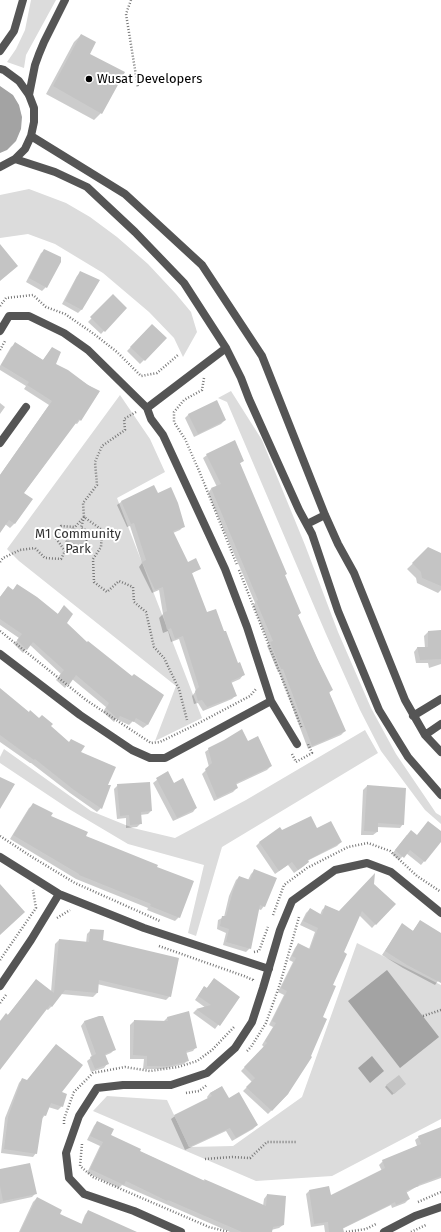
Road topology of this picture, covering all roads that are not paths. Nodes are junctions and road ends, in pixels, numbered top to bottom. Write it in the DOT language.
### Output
graph roads {
  1 [pos="23,0"];
  2 [pos="65,0"];
  3 [pos="0,51"];
  4 [pos="0,69"];
  5 [pos="29,95"];
  6 [pos="31,136"];
  7 [pos="15,159"];
  8 [pos="0,167"];
  9 [pos="0,331"];
  10 [pos="226,348"];
  11 [pos="26,407"];
  12 [pos="143,409"];
  13 [pos="0,443"];
  14 [pos="325,515"];
  15 [pos="307,524"];
  16 [pos="0,654"];
  17 [pos="441,699"];
  18 [pos="271,701"];
  19 [pos="413,716"];
  20 [pos="441,724"];
  21 [pos="425,735"];
  22 [pos="297,744"];
  23 [pos="441,752"];
  24 [pos="441,795"];
  25 [pos="0,857"];
  26 [pos="59,894"];
  27 [pos="441,913"];
  28 [pos="269,969"];
  29 [pos="0,986"];
  30 [pos="441,1207"];
  31 [pos="181,1232"];
  32 [pos="384,1232"];
  1 -- 3 [label="street"];
  2 -- 5 [label="street"];
  4 -- 5 [label="street"];
  5 -- 6 [label="street"];
  6 -- 7 [label="street"];
  6 -- 14 [label="street"];
  7 -- 8 [label="street"];
  7 -- 10 [label="street"];
  9 -- 12 [label="street"];
  10 -- 12 [label="street"];
  10 -- 15 [label="street"];
  11 -- 13 [label="street"];
  12 -- 18 [label="street"];
  14 -- 15 [label="street"];
  14 -- 19 [label="street"];
  15 -- 24 [label="street"];
  16 -- 18 [label="street"];
  17 -- 19 [label="street"];
  18 -- 22 [label="street"];
  19 -- 21 [label="street"];
  20 -- 21 [label="street"];
  21 -- 23 [label="street"];
  25 -- 26 [label="street"];
  26 -- 28 [label="street"];
  26 -- 29 [label="street"];
  27 -- 28 [label="street"];
  28 -- 31 [label="street"];
  30 -- 32 [label="street"];
}
